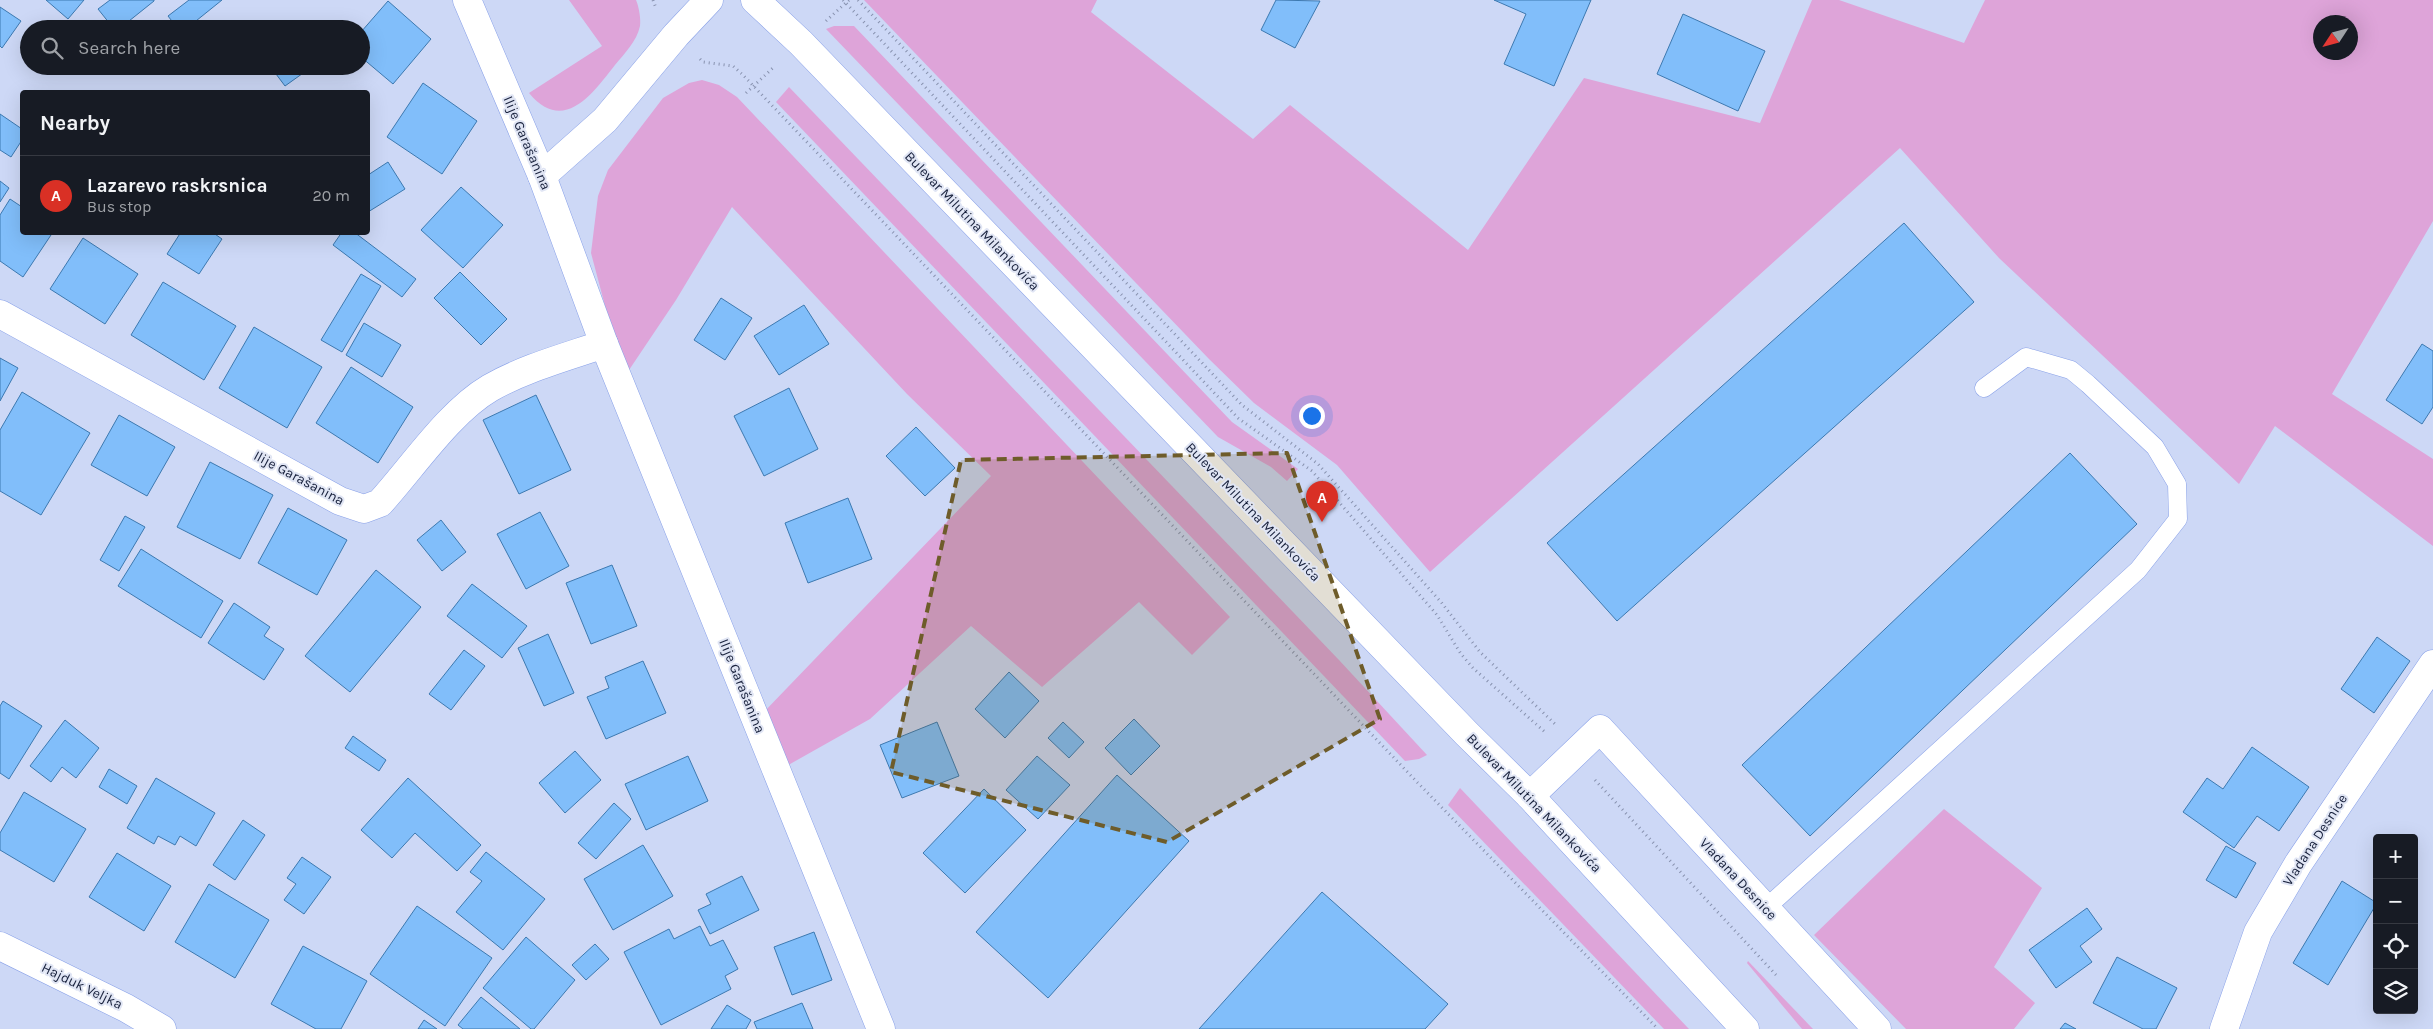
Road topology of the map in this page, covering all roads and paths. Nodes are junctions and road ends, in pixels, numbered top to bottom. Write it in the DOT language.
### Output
graph roads {
  1 [pos="467,0"];
  2 [pos="653,0"];
  3 [pos="709,0"];
  4 [pos="755,0"];
  5 [pos="843,0"];
  6 [pos="858,0"];
  7 [pos="676,35"];
  8 [pos="542,176"];
  9 [pos="0,314"];
  10 [pos="604,344"];
  11 [pos="1984,388"];
  12 [pos="2433,664"];
  13 [pos="1576,751"];
  14 [pos="1530,796"];
  15 [pos="1765,909"];
  16 [pos="0,946"];
  17 [pos="1779,978"];
  18 [pos="162,1029"];
  19 [pos="881,1029"];
  20 [pos="1658,1029"];
  21 [pos="1745,1029"];
  22 [pos="1877,1029"];
  23 [pos="2224,1029"];
  1 -- 8 [label="street, Ilije Garašanina"];
  2 -- 7 [label="path"];
  3 -- 7 [label="street"];
  4 -- 14 [label="street, Bulevar Milutina Milankovića"];
  5 -- 13 [label="path"];
  6 -- 13 [label="path"];
  7 -- 8 [label="street"];
  7 -- 20 [label="path"];
  8 -- 10 [label="street, Ilije Garašanina"];
  9 -- 10 [label="street, Ilije Garašanina"];
  10 -- 19 [label="street, Ilije Garašanina"];
  11 -- 15 [label="lane"];
  12 -- 23 [label="street, Vladana Desnice"];
  13 -- 14 [label="street"];
  13 -- 15 [label="street, Vladana Desnice"];
  13 -- 17 [label="path"];
  14 -- 21 [label="street, Bulevar Milutina Milankovića"];
  15 -- 22 [label="street, Vladana Desnice"];
  16 -- 18 [label="street, Hajduk Veljka"];
}
